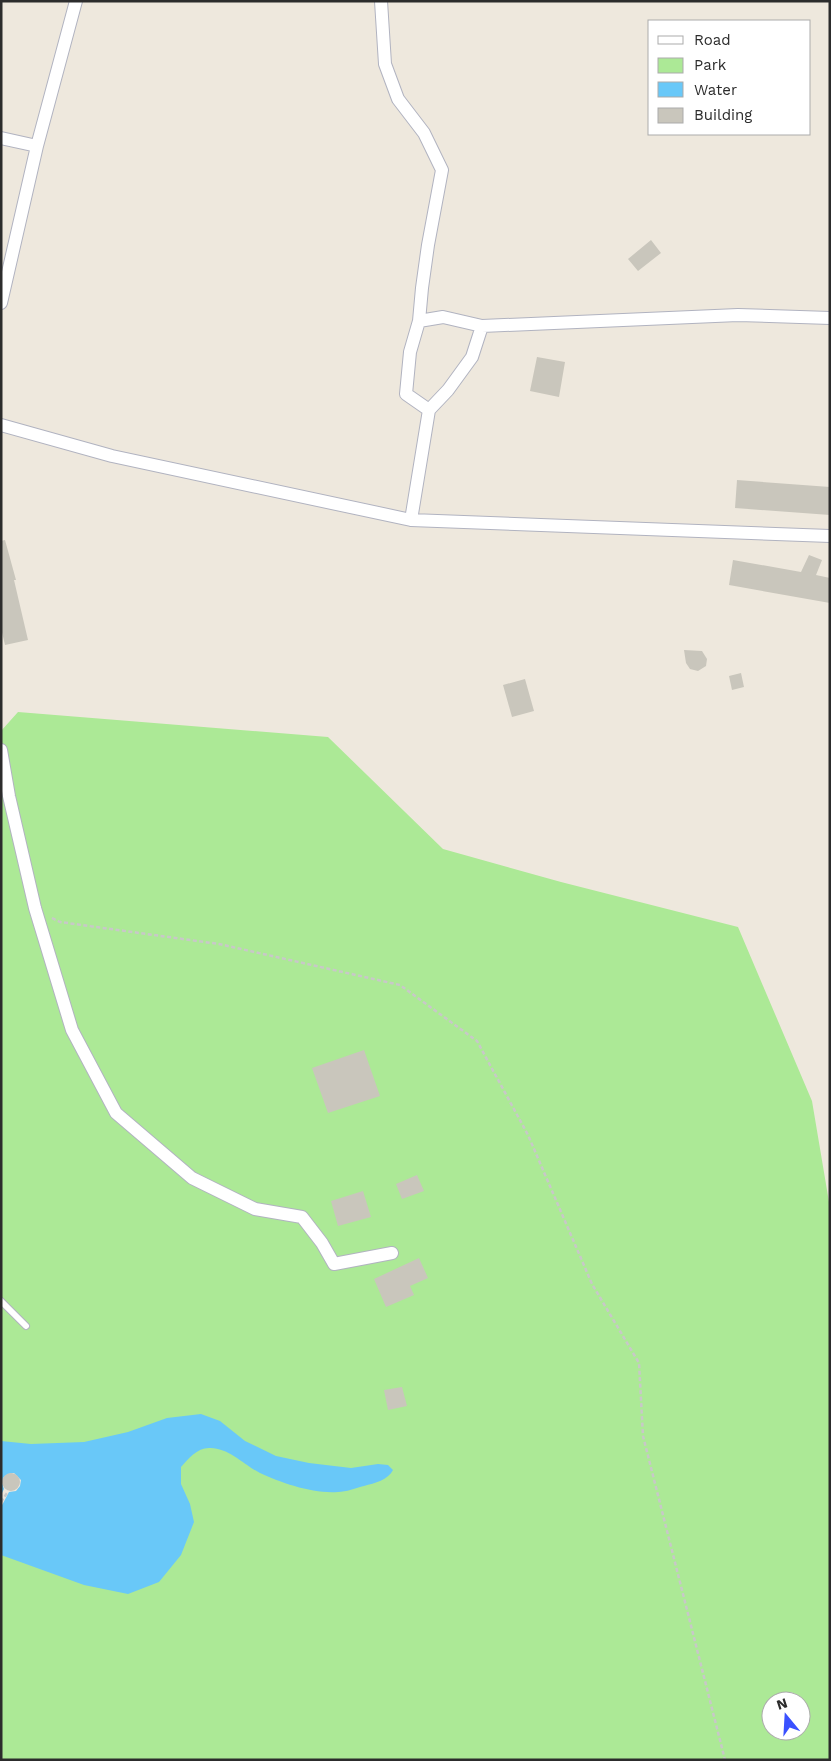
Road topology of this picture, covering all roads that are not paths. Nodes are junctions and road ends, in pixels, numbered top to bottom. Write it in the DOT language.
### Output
graph roads {
  1 [pos="76,1"];
  2 [pos="381,1"];
  3 [pos="1,138"];
  4 [pos="38,146"];
  5 [pos="1,303"];
  6 [pos="830,318"];
  7 [pos="419,321"];
  8 [pos="482,326"];
  9 [pos="429,410"];
  10 [pos="1,425"];
  11 [pos="411,520"];
  12 [pos="830,536"];
  13 [pos="1,750"];
  14 [pos="392,1253"];
  15 [pos="1,1301"];
  16 [pos="26,1326"];
  1 -- 4 [label="street"];
  2 -- 7 [label="street"];
  3 -- 4 [label="street"];
  4 -- 5 [label="street"];
  6 -- 8 [label="street"];
  7 -- 8 [label="street"];
  7 -- 9 [label="street"];
  8 -- 9 [label="street"];
  9 -- 11 [label="street"];
  10 -- 11 [label="street"];
  11 -- 12 [label="street"];
  13 -- 14 [label="street"];
  15 -- 16 [label="lane"];
}
